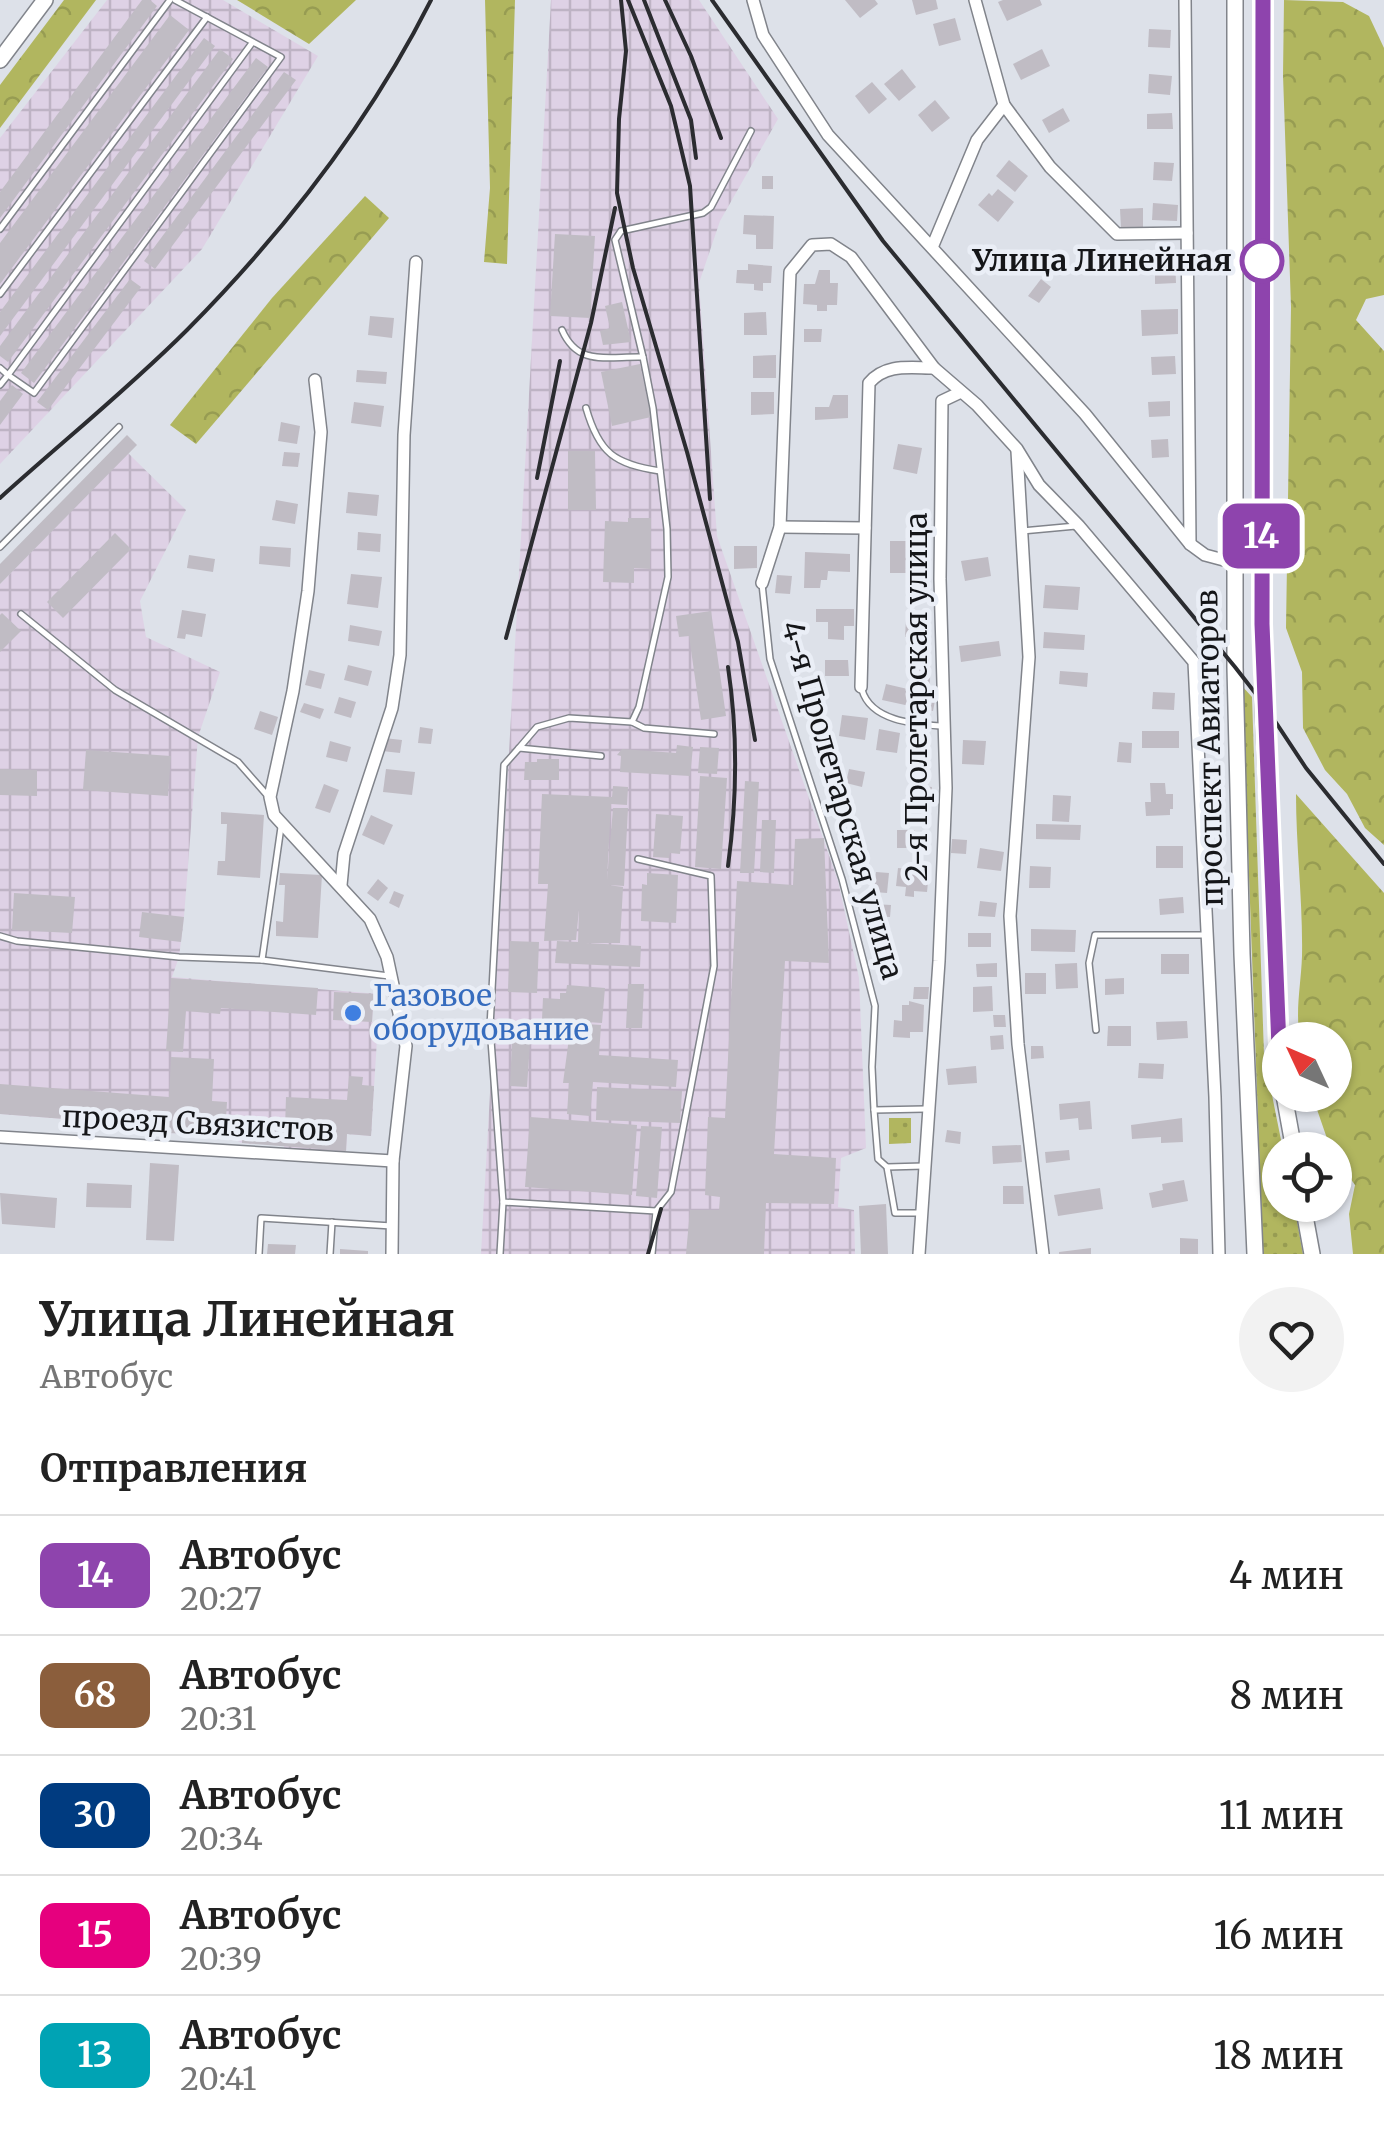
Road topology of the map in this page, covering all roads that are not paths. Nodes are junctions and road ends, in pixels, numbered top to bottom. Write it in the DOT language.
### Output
graph roads {
  1 [pos="45,0"];
  2 [pos="172,0"];
  3 [pos="753,0"];
  4 [pos="975,0"];
  5 [pos="1185,0"];
  6 [pos="1235,0"];
  7 [pos="1263,0"];
  8 [pos="207,17"];
  9 [pos="252,42"];
  10 [pos="0,60"];
  11 [pos="1004,105"];
  12 [pos="751,131"];
  13 [pos="0,229"];
  14 [pos="1187,233"];
  15 [pos="933,244"];
  16 [pos="416,262"];
  17 [pos="0,294"];
  18 [pos="562,330"];
  19 [pos="642,357"];
  20 [pos="0,368"];
  21 [pos="934,368"];
  22 [pos="8,374"];
  23 [pos="315,380"];
  24 [pos="0,384"];
  25 [pos="961,392"];
  26 [pos="586,408"];
  27 [pos="120,427"];
  28 [pos="1017,449"];
  29 [pos="660,472"];
  30 [pos="1079,526"];
  31 [pos="780,527"];
  32 [pos="865,528"];
  33 [pos="1022,531"];
  34 [pos="1190,544"];
  35 [pos="0,547"];
  36 [pos="1235,563"];
  37 [pos="762,584"];
  38 [pos="21,614"];
  39 [pos="862,686"];
  40 [pos="632,722"];
  41 [pos="944,726"];
  42 [pos="714,734"];
  43 [pos="519,748"];
  44 [pos="602,756"];
  45 [pos="270,797"];
  46 [pos="281,824"];
  47 [pos="638,858"];
  48 [pos="341,884"];
  49 [pos="1208,935"];
  50 [pos="0,936"];
  51 [pos="262,960"];
  52 [pos="392,976"];
  53 [pos="1278,1022"];
  54 [pos="1096,1030"];
  55 [pos="928,1109"];
  56 [pos="874,1110"];
  57 [pos="0,1138"];
  58 [pos="394,1161"];
  59 [pos="924,1166"];
  60 [pos="887,1167"];
  61 [pos="503,1202"];
  62 [pos="656,1210"];
  63 [pos="921,1213"];
  64 [pos="332,1222"];
  65 [pos="1307,1222"];
  66 [pos="392,1226"];
  67 [pos="259,1254"];
  68 [pos="330,1254"];
  69 [pos="392,1254"];
  70 [pos="500,1254"];
  71 [pos="652,1254"];
  72 [pos="919,1254"];
  73 [pos="1043,1254"];
  74 [pos="1219,1254"];
  75 [pos="1254,1254"];
  76 [pos="1312,1254"];
  1 -- 10 [label="main road"];
  2 -- 8 [label="lane"];
  2 -- 13 [label="lane"];
  3 -- 15 [label="street"];
  4 -- 11 [label="street"];
  5 -- 14 [label="street"];
  6 -- 36 [label="main road, проспект Авиаторов"];
  7 -- 53 [label="main road, проспект Авиаторов"];
  8 -- 9 [label="lane"];
  8 -- 17 [label="lane"];
  9 -- 22 [label="lane"];
  9 -- 22 [label="lane"];
  11 -- 14 [label="street"];
  11 -- 15 [label="street"];
  12 -- 19 [label="lane"];
  14 -- 34 [label="street"];
  15 -- 34 [label="street"];
  16 -- 48 [label="street"];
  18 -- 19 [label="lane"];
  19 -- 29 [label="lane"];
  20 -- 22 [label="lane"];
  21 -- 25 [label="street"];
  21 -- 31 [label="street, 4-я Пролетарская улица"];
  21 -- 32 [label="street, 4-я Пролетарская улица"];
  22 -- 24 [label="lane"];
  23 -- 45 [label="street"];
  25 -- 28 [label="street"];
  25 -- 41 [label="street, 2-я Пролетарская улица"];
  26 -- 29 [label="lane"];
  27 -- 35 [label="lane"];
  28 -- 30 [label="street"];
  28 -- 33 [label="street"];
  29 -- 40 [label="lane"];
  30 -- 33 [label="lane"];
  30 -- 49 [label="street, проспект Авиаторов"];
  31 -- 32 [label="street"];
  31 -- 37 [label="street, 4-я Пролетарская улица"];
  32 -- 39 [label="street, 4-я Пролетарская улица"];
  33 -- 73 [label="street"];
  34 -- 36 [label="street"];
  36 -- 75 [label="main road, проспект Авиаторов"];
  37 -- 56 [label="lane, 4-я Пролетарская улица"];
  38 -- 45 [label="lane"];
  39 -- 41 [label="lane"];
  40 -- 42 [label="lane"];
  40 -- 43 [label="lane"];
  41 -- 55 [label="street, 2-я Пролетарская улица"];
  43 -- 44 [label="lane"];
  43 -- 61 [label="lane"];
  45 -- 46 [label="street"];
  46 -- 48 [label="street"];
  46 -- 51 [label="lane"];
  47 -- 62 [label="lane"];
  48 -- 52 [label="street"];
  49 -- 54 [label="lane"];
  49 -- 74 [label="street, проспект Авиаторов"];
  50 -- 51 [label="lane"];
  51 -- 52 [label="lane"];
  52 -- 58 [label="street"];
  55 -- 56 [label="lane"];
  55 -- 59 [label="street, 2-я Пролетарская улица"];
  56 -- 60 [label="lane, 4-я Пролетарская улица"];
  57 -- 58 [label="street, проезд Связистов"];
  58 -- 66 [label="street"];
  59 -- 60 [label="lane"];
  59 -- 63 [label="street, 2-я Пролетарская улица"];
  60 -- 63 [label="lane, 4-я Пролетарская улица"];
  61 -- 62 [label="lane"];
  61 -- 70 [label="lane"];
  62 -- 71 [label="lane"];
  63 -- 72 [label="street, 2-я Пролетарская улица"];
  64 -- 66 [label="lane"];
  64 -- 67 [label="lane"];
  64 -- 68 [label="lane"];
  65 -- 76 [label="main road"];
  66 -- 69 [label="street"];
}
